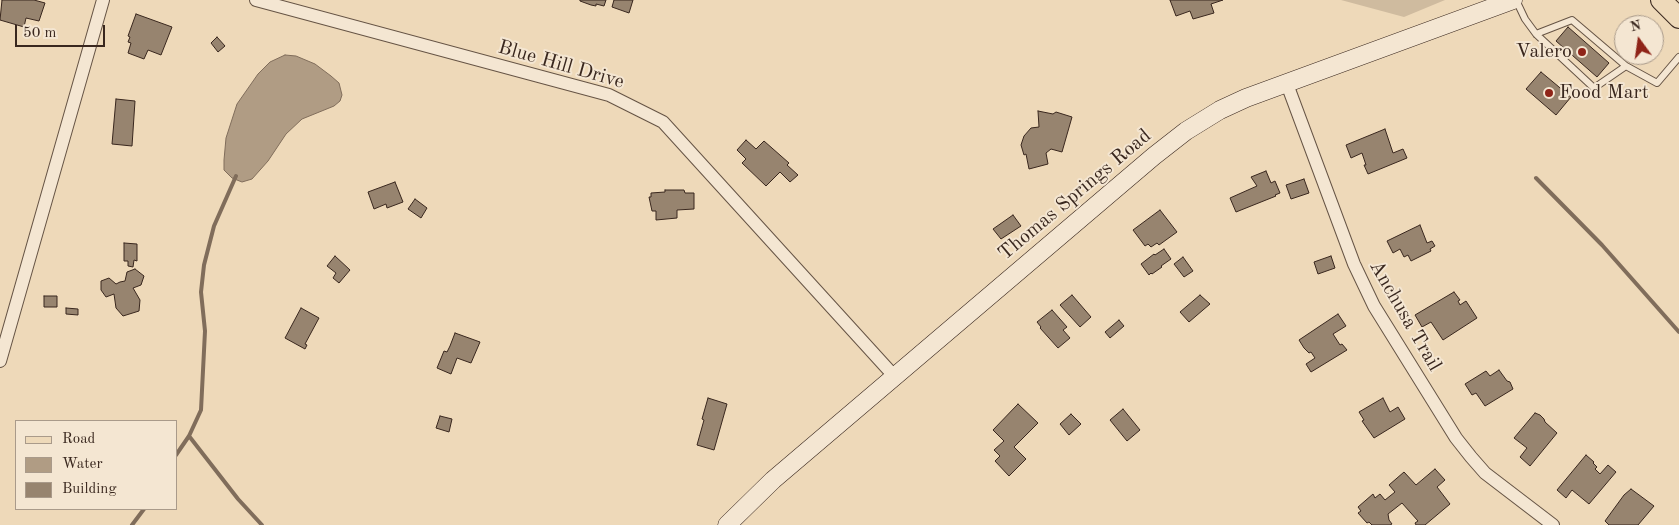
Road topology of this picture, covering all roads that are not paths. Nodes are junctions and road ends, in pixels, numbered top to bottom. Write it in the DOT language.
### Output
graph roads {
  1 [pos="102,0"];
  2 [pos="256,0"];
  3 [pos="1514,0"];
  4 [pos="1662,0"];
  5 [pos="1679,18"];
  6 [pos="1536,34"];
  7 [pos="1679,57"];
  8 [pos="1626,66"];
  9 [pos="1287,84"];
  10 [pos="0,362"];
  11 [pos="895,377"];
  12 [pos="727,525"];
  13 [pos="1553,525"];
  1 -- 10 [label="street"];
  2 -- 11 [label="street, Blue Hill Drive"];
  3 -- 6 [label="lane"];
  3 -- 9 [label="street, Thomas Springs Road"];
  4 -- 5 [label="main road"];
  6 -- 8 [label="lane"];
  6 -- 8 [label="lane"];
  7 -- 8 [label="lane"];
  9 -- 11 [label="street, Thomas Springs Road"];
  9 -- 13 [label="street, Anchusa Trail"];
  11 -- 12 [label="street, Thomas Springs Road"];
}
